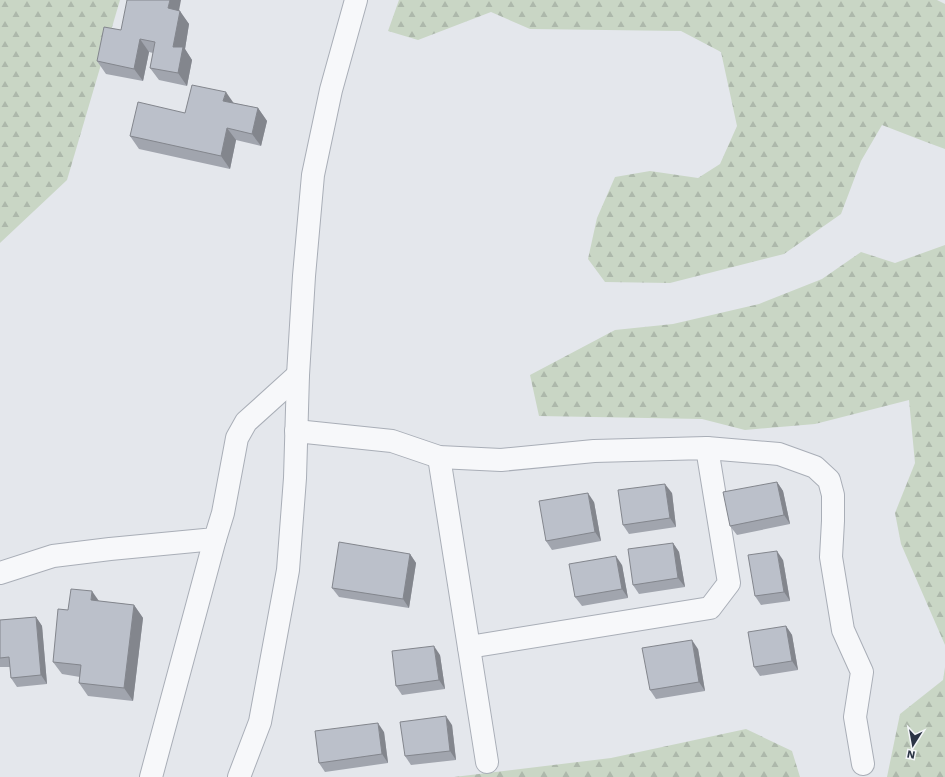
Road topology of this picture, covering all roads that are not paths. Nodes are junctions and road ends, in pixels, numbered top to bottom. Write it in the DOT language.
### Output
graph roads {
  1 [pos="356,0"];
  2 [pos="298,375"];
  3 [pos="296,431"];
  4 [pos="706,448"];
  5 [pos="439,456"];
  6 [pos="215,539"];
  7 [pos="0,573"];
  8 [pos="470,647"];
  9 [pos="487,762"];
  10 [pos="863,764"];
  11 [pos="151,777"];
  12 [pos="238,777"];
  1 -- 2 [label="street"];
  2 -- 3 [label="street"];
  2 -- 6 [label="street"];
  3 -- 5 [label="street"];
  3 -- 12 [label="street"];
  4 -- 5 [label="street"];
  4 -- 8 [label="street"];
  4 -- 10 [label="street"];
  5 -- 8 [label="street"];
  6 -- 7 [label="street"];
  6 -- 11 [label="street"];
  8 -- 9 [label="street"];
}
